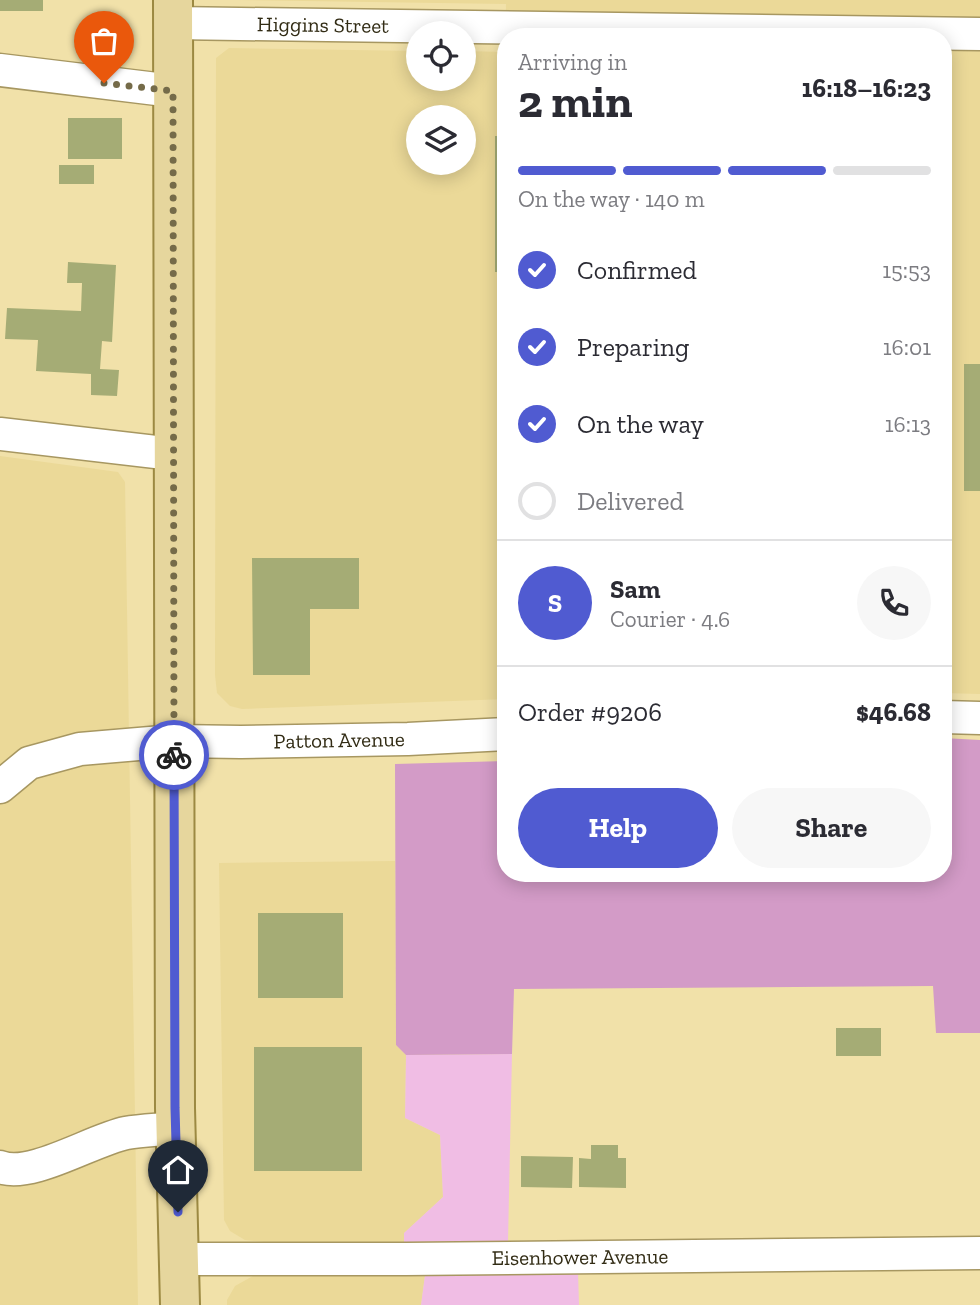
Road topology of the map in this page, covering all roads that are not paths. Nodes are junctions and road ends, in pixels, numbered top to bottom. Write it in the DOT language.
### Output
graph roads {
  1 [pos="173,11"];
  2 [pos="769,28"];
  3 [pos="952,33"];
  4 [pos="980,34"];
  5 [pos="0,70"];
  6 [pos="173,91"];
  7 [pos="0,434"];
  8 [pos="173,454"];
  9 [pos="952,717"];
  10 [pos="980,718"];
  11 [pos="497,734"];
  12 [pos="174,741"];
  13 [pos="0,787"];
  14 [pos="176,1128"];
  15 [pos="0,1167"];
  16 [pos="980,1253"];
  17 [pos="179,1259"];
  18 [pos="180,1305"];
  1 -- 2 [label="street, Higgins Street"];
  1 -- 6 [label="main road"];
  3 -- 4 [label="street, Higgins Street"];
  5 -- 6 [label="street"];
  6 -- 8 [label="main road"];
  7 -- 8 [label="street"];
  8 -- 12 [label="main road"];
  9 -- 10 [label="street"];
  11 -- 12 [label="street, Patton Avenue"];
  12 -- 13 [label="street, Patton Avenue"];
  12 -- 14 [label="main road"];
  14 -- 15 [label="street"];
  14 -- 17 [label="main road"];
  16 -- 17 [label="street, Eisenhower Avenue"];
  17 -- 18 [label="main road"];
}
